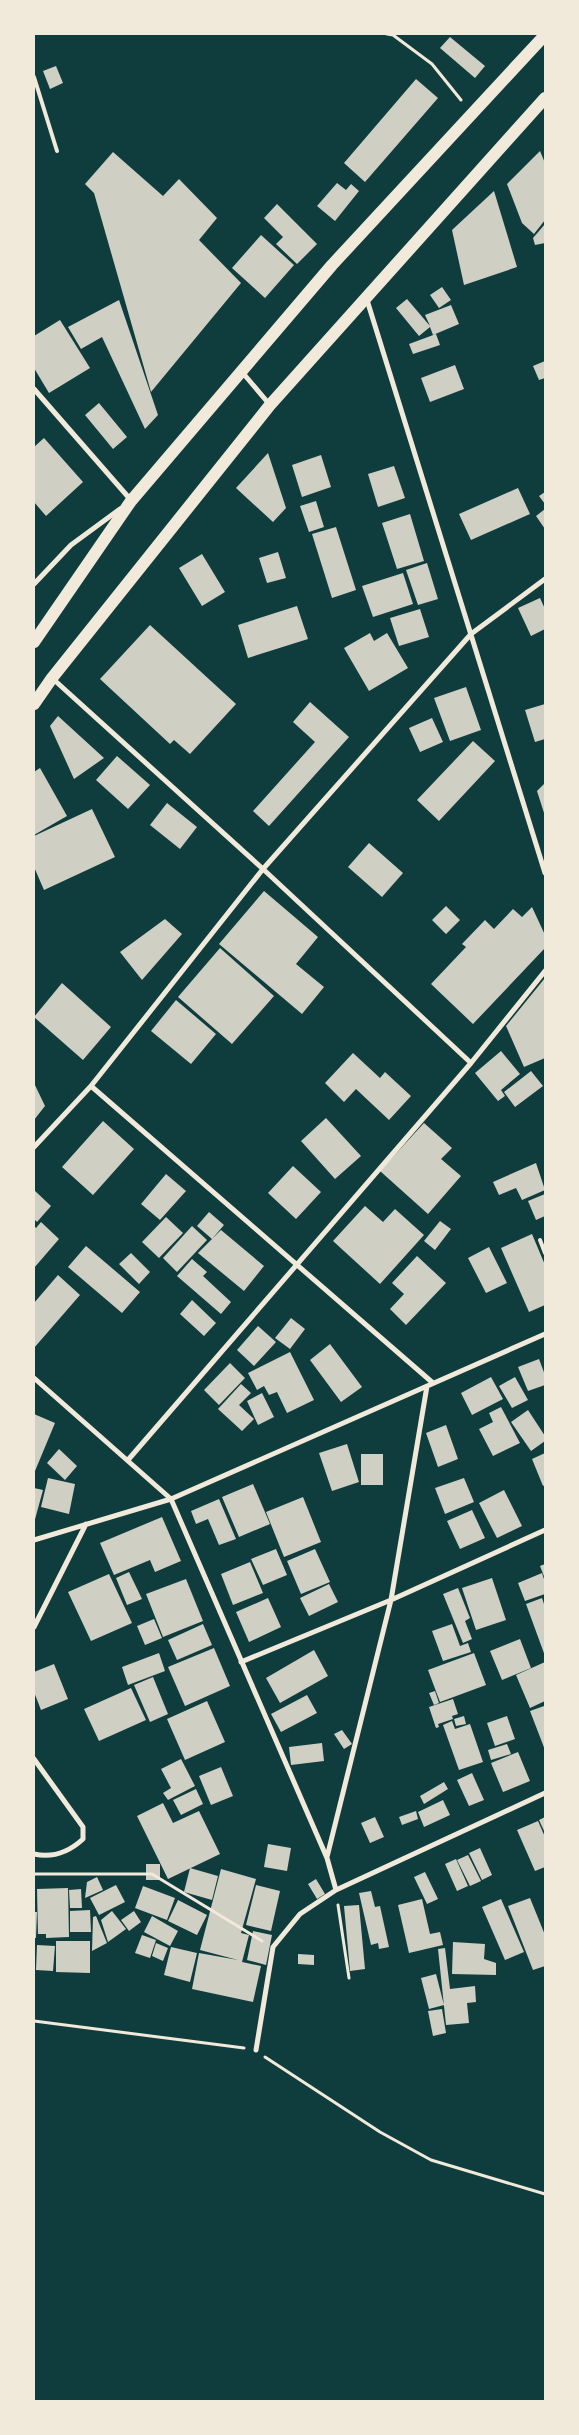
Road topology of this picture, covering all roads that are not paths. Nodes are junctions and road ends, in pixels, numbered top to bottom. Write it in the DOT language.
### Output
graph roads {
  1 [pos="545,35"];
  2 [pos="34,77"];
  3 [pos="545,98"];
  4 [pos="57,151"];
  5 [pos="366,297"];
  6 [pos="242,371"];
  7 [pos="34,389"];
  8 [pos="270,405"];
  9 [pos="131,501"];
  10 [pos="545,580"];
  11 [pos="34,584"];
  12 [pos="472,634"];
  13 [pos="34,642"];
  14 [pos="52,678"];
  15 [pos="34,704"];
  16 [pos="263,869"];
  17 [pos="545,873"];
  18 [pos="545,971"];
  19 [pos="471,1062"];
  20 [pos="90,1086"];
  21 [pos="34,1147"];
  22 [pos="540,1240"];
  23 [pos="545,1253"];
  24 [pos="297,1264"];
  25 [pos="545,1334"];
  26 [pos="34,1378"];
  27 [pos="433,1383"];
  28 [pos="427,1386"];
  29 [pos="128,1460"];
  30 [pos="171,1499"];
  31 [pos="86,1524"];
  32 [pos="545,1530"];
  33 [pos="34,1540"];
  34 [pos="391,1600"];
  35 [pos="34,1627"];
  36 [pos="241,1662"];
  37 [pos="34,1759"];
  38 [pos="545,1793"];
  39 [pos="34,1854"];
  40 [pos="327,1858"];
  41 [pos="336,1890"];
  42 [pos="256,2050"];
  1 -- 6 [label="main road"];
  2 -- 4 [label="lane"];
  3 -- 5 [label="main road"];
  5 -- 8 [label="main road"];
  5 -- 12 [label="street"];
  6 -- 8 [label="street"];
  6 -- 9 [label="main road"];
  7 -- 9 [label="street"];
  8 -- 14 [label="main road"];
  9 -- 11 [label="street"];
  9 -- 13 [label="main road"];
  10 -- 12 [label="street"];
  12 -- 16 [label="street"];
  12 -- 17 [label="street"];
  14 -- 15 [label="main road"];
  14 -- 16 [label="street"];
  16 -- 19 [label="street"];
  16 -- 20 [label="street"];
  18 -- 19 [label="street"];
  19 -- 24 [label="street"];
  20 -- 21 [label="street"];
  20 -- 24 [label="street"];
  22 -- 23 [label="lane"];
  24 -- 27 [label="street"];
  24 -- 29 [label="street"];
  25 -- 27 [label="street"];
  26 -- 29 [label="street"];
  27 -- 28 [label="street"];
  28 -- 30 [label="street"];
  28 -- 34 [label="street"];
  29 -- 30 [label="street"];
  30 -- 31 [label="street"];
  30 -- 36 [label="street"];
  31 -- 33 [label="street"];
  31 -- 35 [label="street"];
  32 -- 34 [label="street"];
  34 -- 36 [label="street"];
  34 -- 40 [label="street"];
  36 -- 40 [label="street"];
  37 -- 39 [label="street"];
  38 -- 41 [label="street"];
  40 -- 41 [label="street"];
  41 -- 42 [label="street"];
}
